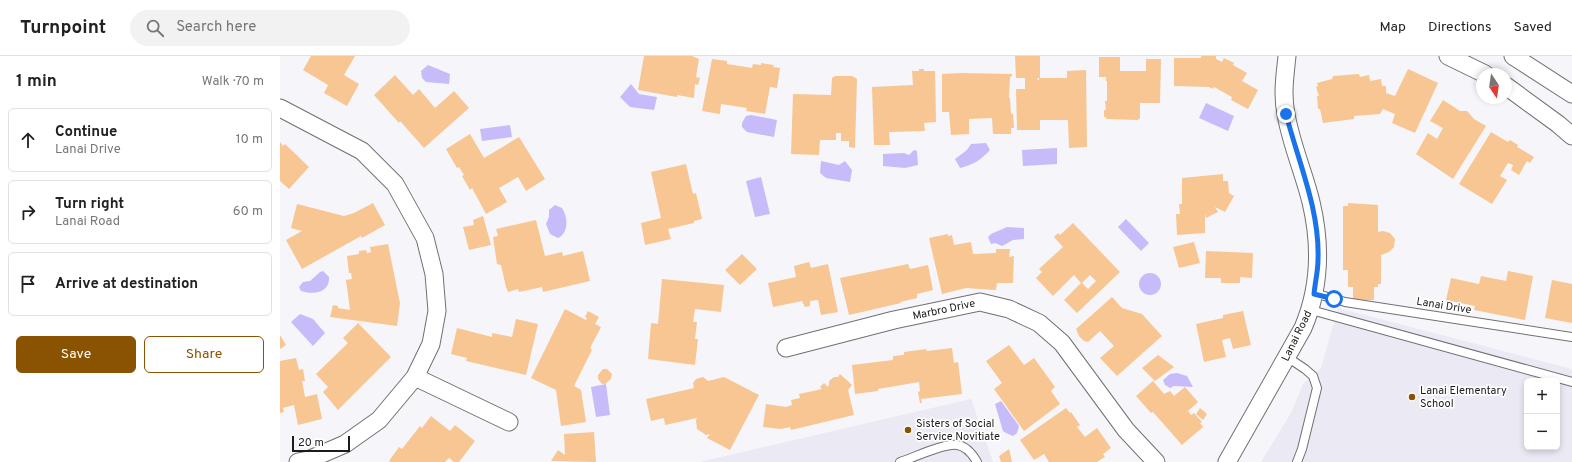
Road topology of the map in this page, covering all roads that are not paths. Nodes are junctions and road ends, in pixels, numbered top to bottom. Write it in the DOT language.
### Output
graph roads {
  1 [pos="1287,56"];
  2 [pos="1448,56"];
  3 [pos="1513,56"];
  4 [pos="1476,70"];
  5 [pos="1512,90"];
  6 [pos="1572,94"];
  7 [pos="280,108"];
  8 [pos="1572,136"];
  9 [pos="1314,294"];
  10 [pos="1311,310"];
  11 [pos="1572,337"];
  12 [pos="786,348"];
  13 [pos="1287,357"];
  14 [pos="415,377"];
  15 [pos="1572,382"];
  16 [pos="509,422"];
  17 [pos="298,462"];
  18 [pos="900,462"];
  19 [pos="977,462"];
  20 [pos="1156,462"];
  21 [pos="1227,462"];
  22 [pos="1296,462"];
  1 -- 9 [label="street, Lanai Road"];
  2 -- 4 [label="street"];
  3 -- 6 [label="street"];
  5 -- 8 [label="street"];
  7 -- 14 [label="street"];
  9 -- 10 [label="street, Lanai Road"];
  9 -- 11 [label="lane, Lanai Drive"];
  10 -- 13 [label="street, Lanai Road"];
  10 -- 15 [label="lane"];
  12 -- 20 [label="street, Marbro Drive"];
  13 -- 21 [label="street, Lanai Road"];
  13 -- 22 [label="lane"];
  14 -- 16 [label="street"];
  14 -- 17 [label="street"];
  18 -- 19 [label="lane"];
}
